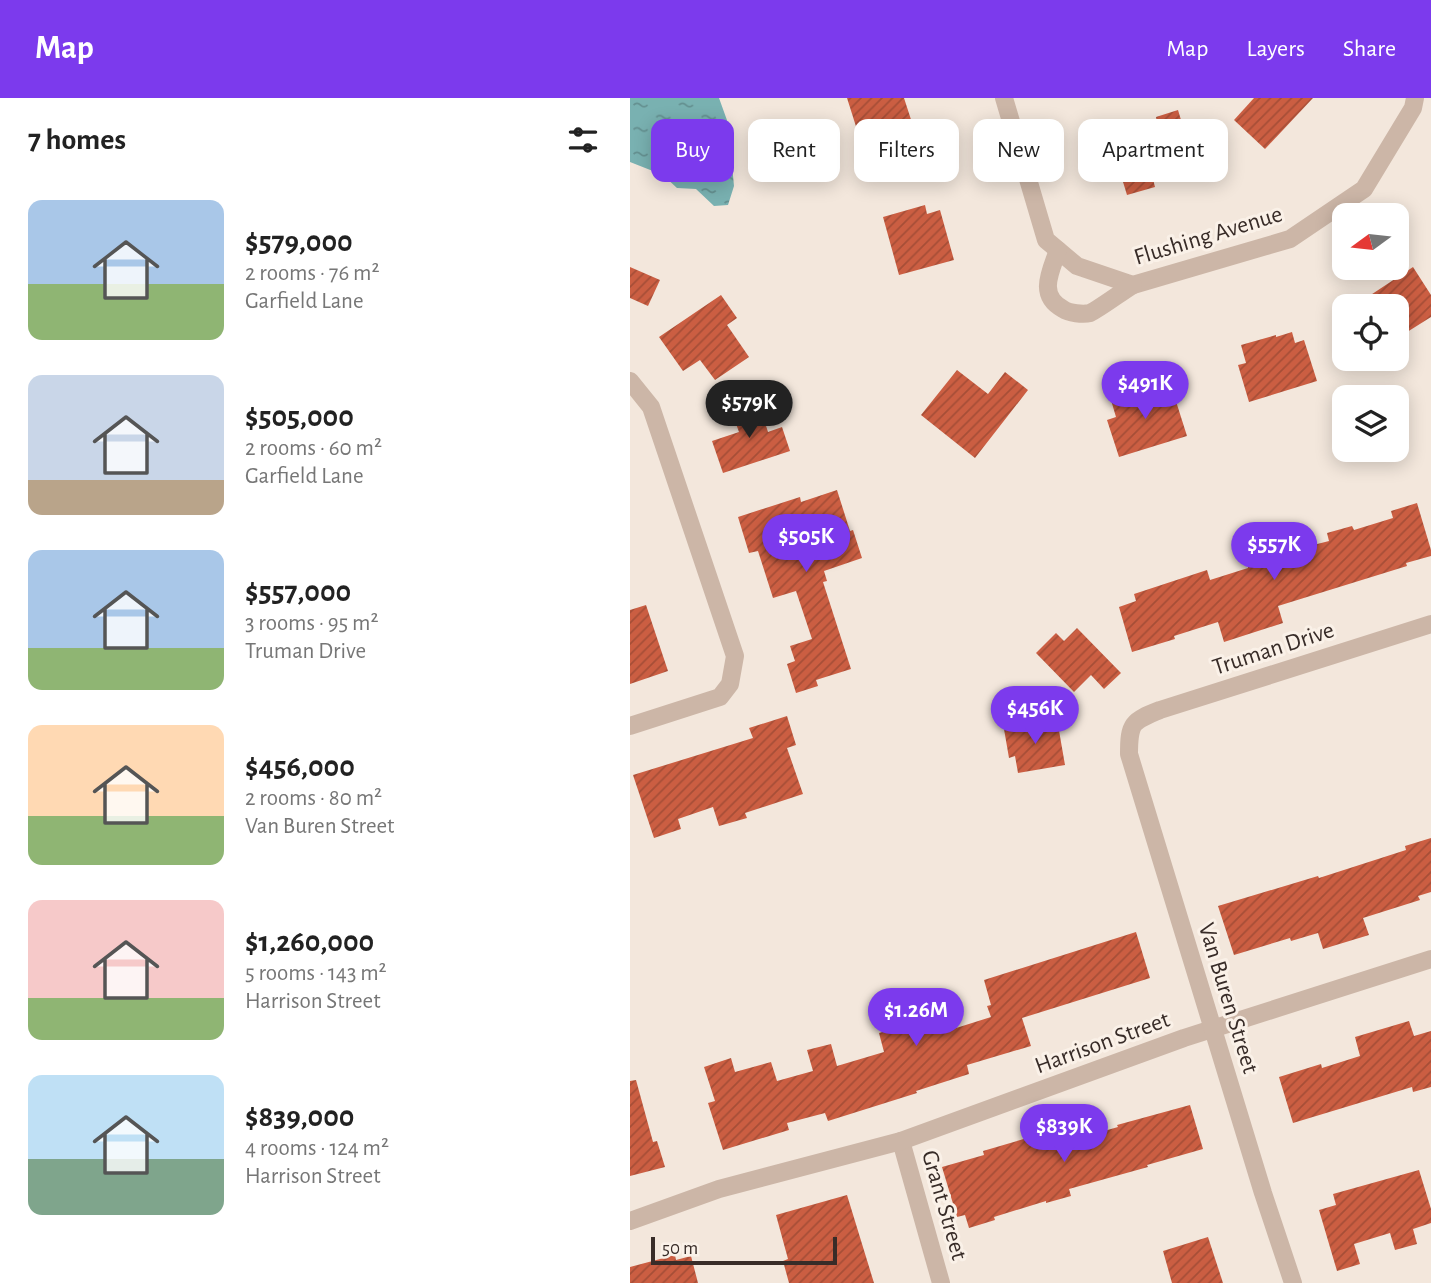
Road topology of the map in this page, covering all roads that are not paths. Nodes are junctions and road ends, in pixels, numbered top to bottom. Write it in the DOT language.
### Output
graph roads {
  1 [pos="1004,98"];
  2 [pos="1415,98"];
  3 [pos="1058,250"];
  4 [pos="1133,285"];
  5 [pos="630,381"];
  6 [pos="1431,624"];
  7 [pos="630,726"];
  8 [pos="1133,726"];
  9 [pos="1431,960"];
  10 [pos="1213,1029"];
  11 [pos="901,1141"];
  12 [pos="630,1222"];
  13 [pos="942,1283"];
  14 [pos="1293,1283"];
  1 -- 3 [label="street"];
  2 -- 4 [label="street, Flushing Avenue"];
  3 -- 4 [label="street, Flushing Avenue"];
  3 -- 4 [label="street"];
  5 -- 7 [label="street"];
  6 -- 8 [label="street, Truman Drive"];
  8 -- 10 [label="street, Van Buren Street"];
  9 -- 10 [label="street, Harrison Street"];
  10 -- 11 [label="street, Harrison Street"];
  10 -- 14 [label="street, Van Buren Street"];
  11 -- 12 [label="street, Harrison Street"];
  11 -- 13 [label="street, Grant Street"];
}
